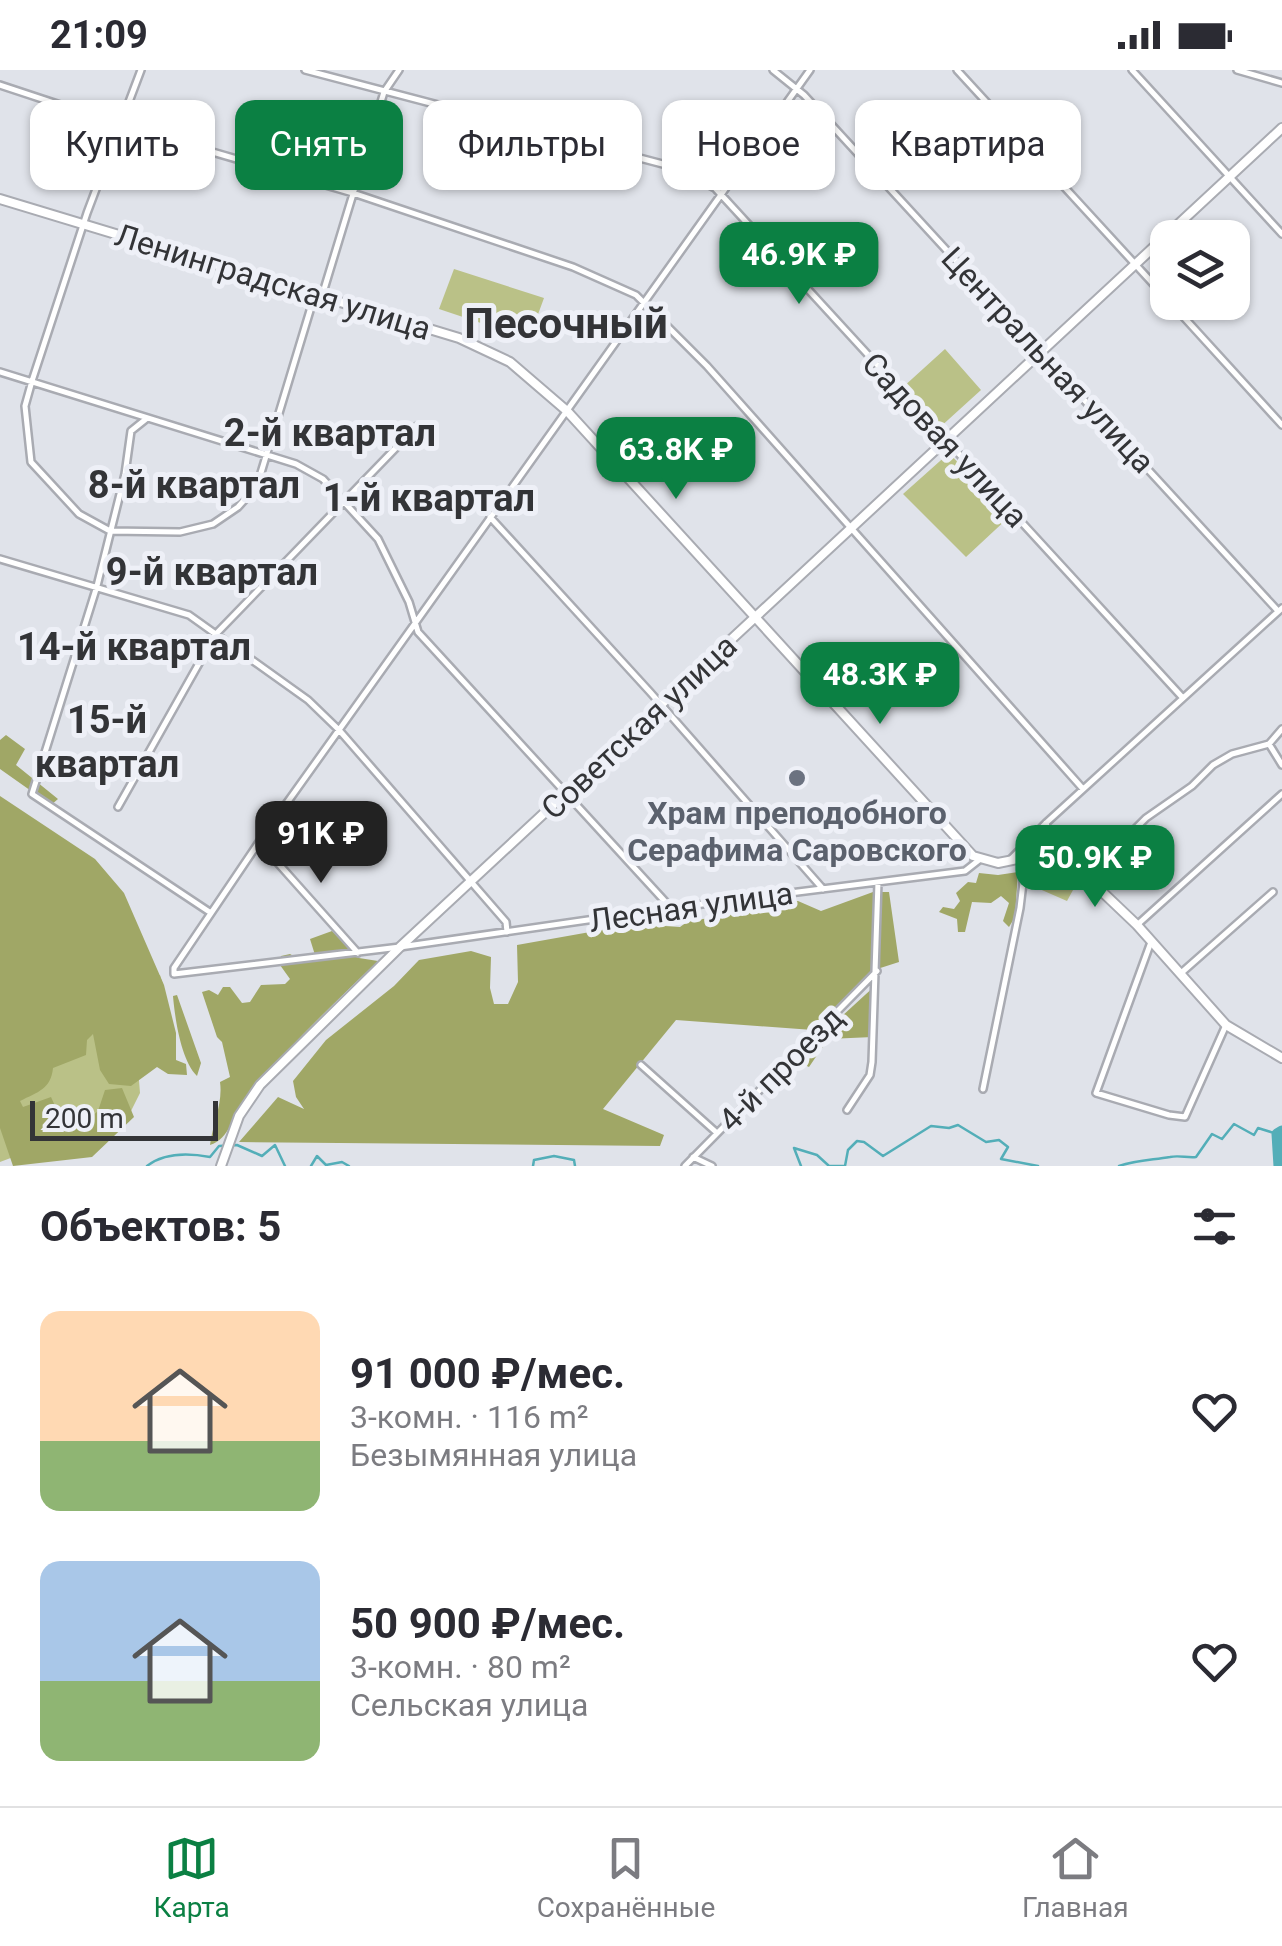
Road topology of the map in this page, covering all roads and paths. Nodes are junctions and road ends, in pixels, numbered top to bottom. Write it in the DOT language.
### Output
graph roads {
  1 [pos="141,70"];
  2 [pos="305,70"];
  3 [pos="399,70"];
  4 [pos="773,70"];
  5 [pos="810,70"];
  6 [pos="956,70"];
  7 [pos="1132,70"];
  8 [pos="1237,70"];
  9 [pos="1282,84"];
  10 [pos="0,86"];
  11 [pos="797,88"];
  12 [pos="384,92"];
  13 [pos="45,100"];
  14 [pos="129,100"];
  15 [pos="1282,128"];
  16 [pos="215,152"];
  17 [pos="1232,176"];
  18 [pos="96,190"];
  19 [pos="353,193"];
  20 [pos="720,196"];
  21 [pos="0,199"];
  22 [pos="84,224"];
  23 [pos="1282,234"];
  24 [pos="1135,264"];
  25 [pos="1150,280"];
  26 [pos="318,295"];
  27 [pos="643,304"];
  28 [pos="1186,320"];
  29 [pos="1041,352"];
  30 [pos="0,372"];
  31 [pos="32,382"];
  32 [pos="567,412"];
  33 [pos="148,418"];
  34 [pos="1282,425"];
  35 [pos="417,426"];
  36 [pos="946,440"];
  37 [pos="267,455"];
  38 [pos="344,501"];
  39 [pos="490,518"];
  40 [pos="851,529"];
  41 [pos="110,531"];
  42 [pos="0,559"];
  43 [pos="97,586"];
  44 [pos="1280,609"];
  45 [pos="756,618"];
  46 [pos="416,622"];
  47 [pos="215,636"];
  48 [pos="1182,697"];
  49 [pos="662,706"];
  50 [pos="1282,729"];
  51 [pos="339,730"];
  52 [pos="1269,744"];
  53 [pos="1282,765"];
  54 [pos="1084,789"];
  55 [pos="565,794"];
  56 [pos="1282,794"];
  57 [pos="118,808"];
  58 [pos="1046,823"];
  59 [pos="259,842"];
  60 [pos="1056,856"];
  61 [pos="1021,859"];
  62 [pos="1008,862"];
  63 [pos="980,863"];
  64 [pos="878,882"];
  65 [pos="472,883"];
  66 [pos="823,889"];
  67 [pos="1102,890"];
  68 [pos="1273,892"];
  69 [pos="671,908"];
  70 [pos="211,913"];
  71 [pos="1136,925"];
  72 [pos="508,932"];
  73 [pos="1152,942"];
  74 [pos="400,947"];
  75 [pos="358,952"];
  76 [pos="877,971"];
  77 [pos="1180,974"];
  78 [pos="1226,1025"];
  79 [pos="1282,1058"];
  80 [pos="641,1065"];
  81 [pos="983,1090"];
  82 [pos="846,1110"];
  83 [pos="717,1133"];
  84 [pos="693,1158"];
  85 [pos="222,1163"];
  86 [pos="685,1166"];
  87 [pos="712,1166"];
  1 -- 14 [label="street"];
  2 -- 12 [label="street, Садовая улица"];
  3 -- 12 [label="street"];
  4 -- 11 [label="street, Центральная улица"];
  5 -- 11 [label="street"];
  6 -- 24 [label="street"];
  7 -- 17 [label="street"];
  8 -- 9 [label="street"];
  10 -- 13 [label="street"];
  11 -- 20 [label="street"];
  11 -- 29 [label="street, Центральная улица"];
  12 -- 19 [label="street"];
  12 -- 20 [label="street, Садовая улица"];
  15 -- 17 [label="main road, Советская улица"];
  16 -- 19 [label="street"];
  17 -- 23 [label="street"];
  17 -- 24 [label="main road, Советская улица"];
  18 -- 22 [label="street"];
  19 -- 26 [label="street"];
  19 -- 27 [label="street"];
  20 -- 27 [label="street"];
  20 -- 36 [label="street, Садовая улица"];
  21 -- 22 [label="main road, Ленинградская улица"];
  22 -- 26 [label="main road, Ленинградская улица"];
  22 -- 31 [label="street"];
  24 -- 25 [label="street"];
  24 -- 29 [label="main road, Советская улица"];
  26 -- 32 [label="main road, Ленинградская улица"];
  26 -- 37 [label="street"];
  27 -- 32 [label="street"];
  27 -- 40 [label="street"];
  28 -- 34 [label="street"];
  29 -- 36 [label="main road, Советская улица"];
  29 -- 44 [label="street, Центральная улица"];
  30 -- 31 [label="street"];
  31 -- 33 [label="street"];
  31 -- 41 [label="street"];
  32 -- 39 [label="street"];
  32 -- 45 [label="main road, Ленинградская улица"];
  33 -- 37 [label="street"];
  33 -- 41 [label="street"];
  35 -- 38 [label="street"];
  36 -- 40 [label="main road, Советская улица"];
  36 -- 48 [label="street, Садовая улица"];
  37 -- 38 [label="street"];
  37 -- 41 [label="street"];
  38 -- 46 [label="street"];
  38 -- 47 [label="street"];
  39 -- 46 [label="street"];
  39 -- 49 [label="street"];
  40 -- 45 [label="main road, Советская улица"];
  40 -- 54 [label="street"];
  41 -- 43 [label="street"];
  42 -- 43 [label="street"];
  43 -- 47 [label="street"];
  43 -- 70 [label="street"];
  44 -- 48 [label="street"];
  45 -- 49 [label="main road, Советская улица"];
  45 -- 63 [label="main road, Ленинградская улица"];
  46 -- 51 [label="street"];
  46 -- 55 [label="street"];
  47 -- 51 [label="street"];
  47 -- 57 [label="street"];
  48 -- 54 [label="street"];
  49 -- 55 [label="main road, Советская улица"];
  49 -- 66 [label="street"];
  50 -- 52 [label="street"];
  51 -- 59 [label="street"];
  51 -- 65 [label="street"];
  52 -- 53 [label="street"];
  52 -- 67 [label="street"];
  54 -- 58 [label="street"];
  55 -- 65 [label="main road, Советская улица"];
  55 -- 69 [label="street"];
  56 -- 71 [label="street"];
  58 -- 60 [label="street"];
  58 -- 62 [label="street"];
  59 -- 70 [label="street"];
  59 -- 75 [label="street"];
  60 -- 61 [label="main road, Лесная улица"];
  60 -- 67 [label="main road"];
  61 -- 62 [label="main road, Лесная улица"];
  61 -- 81 [label="street"];
  62 -- 63 [label="main road, Лесная улица"];
  63 -- 64 [label="street, Лесная улица"];
  64 -- 66 [label="street, Лесная улица"];
  64 -- 76 [label="street"];
  65 -- 72 [label="street"];
  65 -- 74 [label="main road, Советская улица"];
  66 -- 69 [label="street, Лесная улица"];
  67 -- 71 [label="main road"];
  68 -- 77 [label="street"];
  69 -- 72 [label="street, Лесная улица"];
  70 -- 75 [label="street, Лесная улица"];
  71 -- 73 [label="main road"];
  72 -- 74 [label="street, Лесная улица"];
  73 -- 77 [label="main road"];
  73 -- 78 [label="street"];
  74 -- 75 [label="street, Лесная улица"];
  74 -- 85 [label="main road, Советская улица"];
  76 -- 82 [label="street"];
  76 -- 83 [label="street, 4-й проезд"];
  77 -- 78 [label="main road"];
  78 -- 79 [label="main road"];
  80 -- 83 [label="street"];
  83 -- 84 [label="street, 4-й проезд"];
  84 -- 86 [label="street, 4-й проезд"];
  84 -- 87 [label="street"];
}
